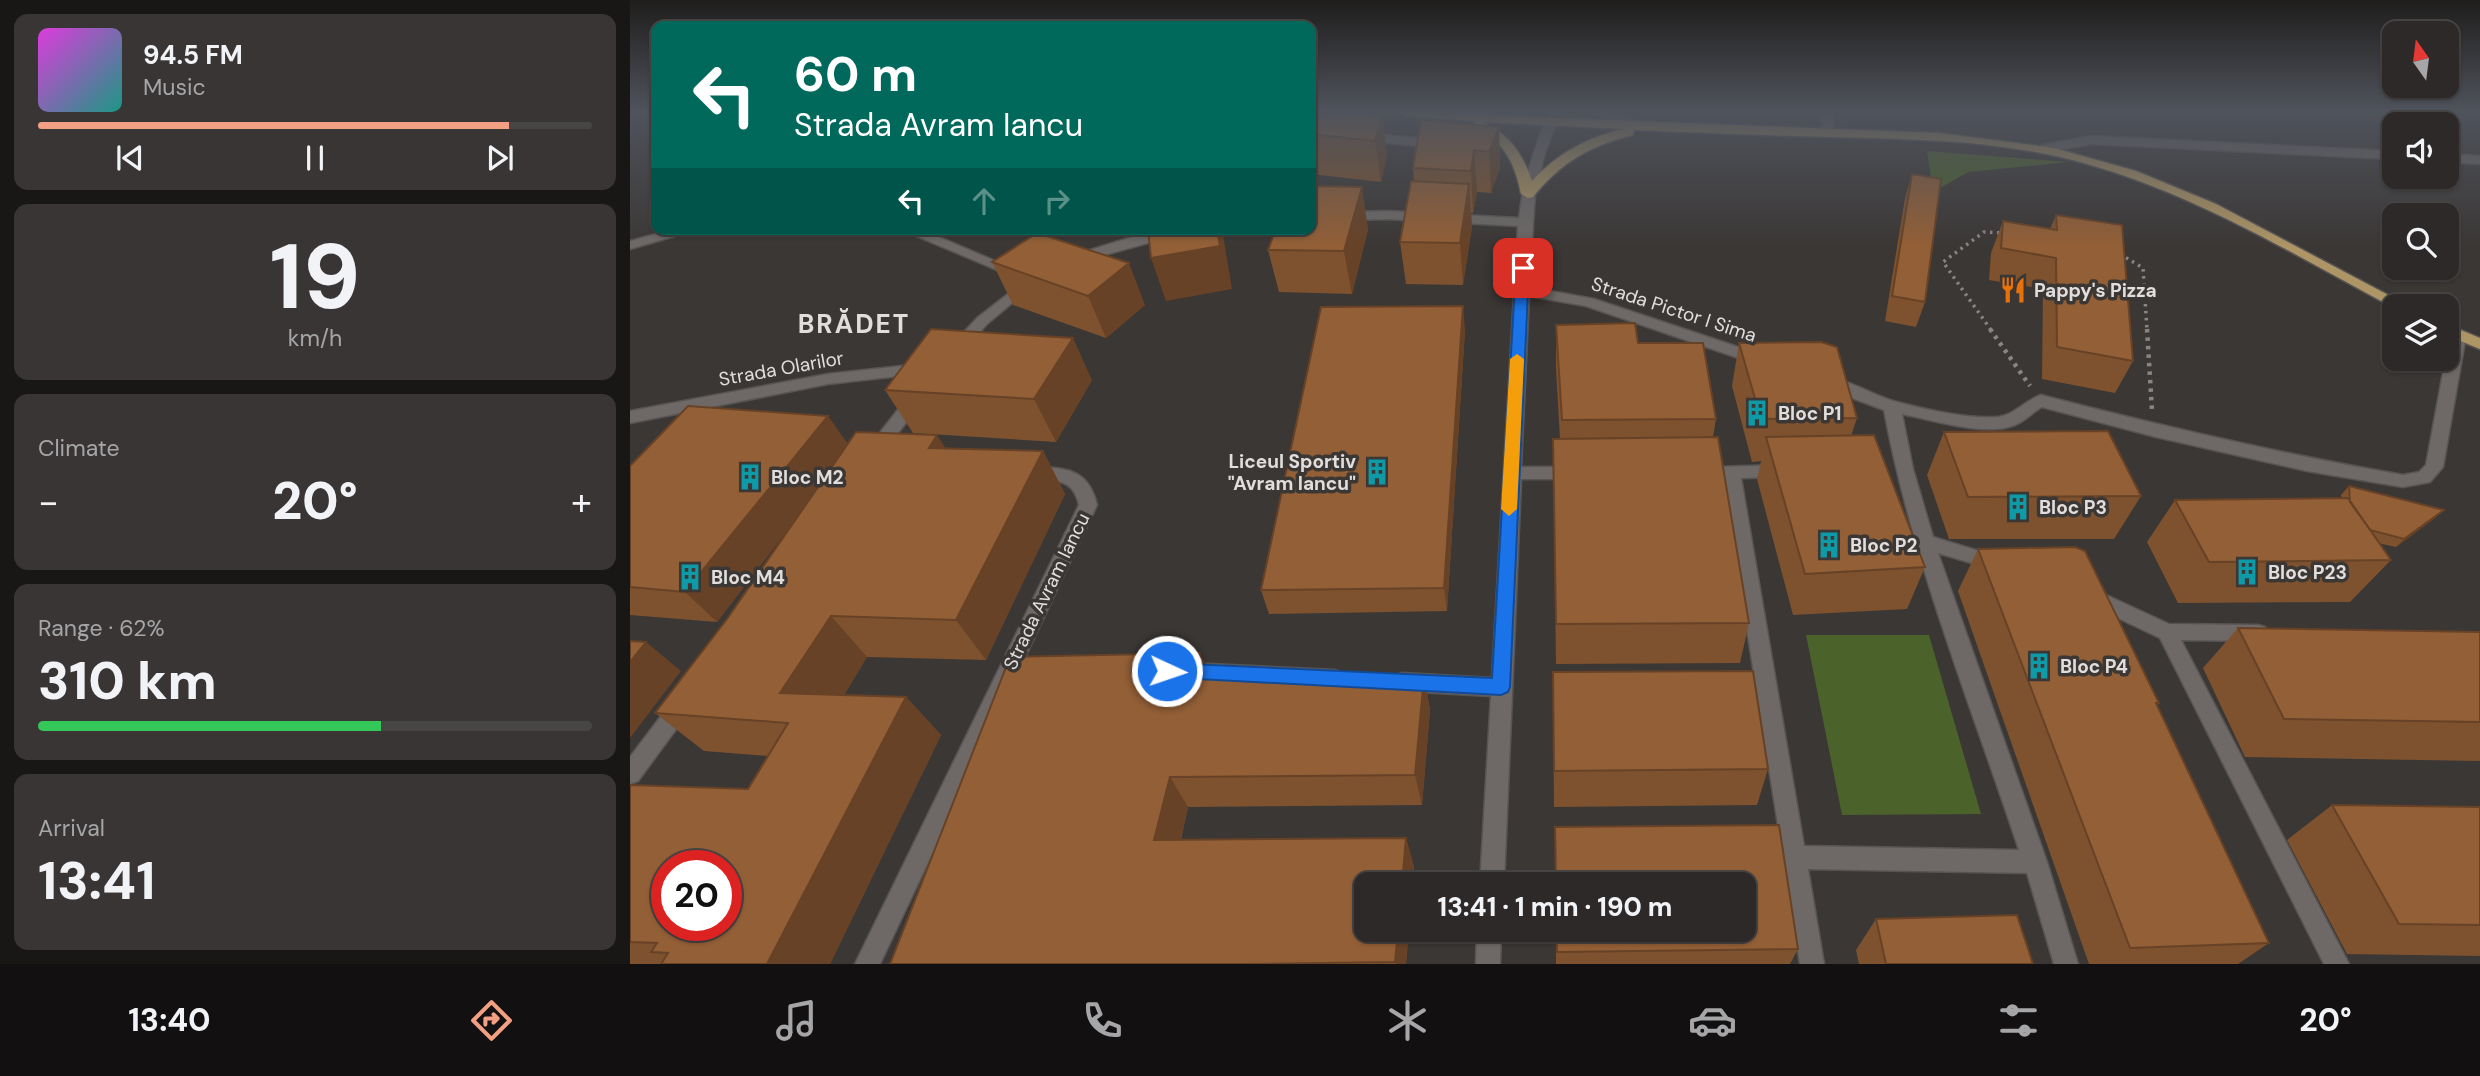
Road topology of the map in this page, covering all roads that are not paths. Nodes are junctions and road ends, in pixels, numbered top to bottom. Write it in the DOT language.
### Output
graph roads {
  1 [pos="1518,157"];
  2 [pos="1538,157"];
  3 [pos="1567,157"];
  4 [pos="2076,157"];
  5 [pos="2459,159"];
  6 [pos="2480,160"];
  7 [pos="1528,194"];
  8 [pos="1316,217"];
  9 [pos="1525,222"];
  10 [pos="659,235"];
  11 [pos="924,235"];
  12 [pos="1160,235"];
  13 [pos="630,245"];
  14 [pos="1063,264"];
  15 [pos="1521,290"];
  16 [pos="2382,296"];
  17 [pos="2459,335"];
  18 [pos="2480,344"];
  19 [pos="945,363"];
  20 [pos="1776,366"];
  21 [pos="2447,371"];
  22 [pos="1814,378"];
  23 [pos="740,397"];
  24 [pos="1892,407"];
  25 [pos="722,416"];
  26 [pos="630,417"];
  27 [pos="900,456"];
  28 [pos="1007,469"];
  29 [pos="1797,471"];
  30 [pos="1703,472"];
  31 [pos="1731,472"];
  32 [pos="1511,473"];
  33 [pos="1593,473"];
  34 [pos="1925,542"];
  35 [pos="2011,567"];
  36 [pos="2073,587"];
  37 [pos="2167,632"];
  38 [pos="2275,633"];
  39 [pos="1167,671"];
  40 [pos="1501,687"];
  41 [pos="690,694"];
  42 [pos="630,774"];
  43 [pos="1795,857"];
  44 [pos="2035,862"];
  45 [pos="1493,872"];
  46 [pos="1489,942"];
  47 [pos="867,964"];
  48 [pos="1488,964"];
  49 [pos="1812,964"];
  50 [pos="2066,964"];
  51 [pos="2337,964"];
  1 -- 7 [label="main road"];
  2 -- 7 [label="street"];
  3 -- 7 [label="main road"];
  4 -- 16 [label="main road"];
  5 -- 6 [label="street"];
  7 -- 9 [label="street"];
  8 -- 9 [label="street"];
  9 -- 15 [label="street"];
  10 -- 13 [label="street"];
  11 -- 19 [label="street"];
  12 -- 14 [label="street"];
  15 -- 20 [label="street, Strada Pictor I Sima"];
  15 -- 32 [label="street"];
  17 -- 18 [label="main road"];
  19 -- 23 [label="street, Strada Olarilor"];
  19 -- 27 [label="street"];
  21 -- 24 [label="street"];
  22 -- 24 [label="street"];
  23 -- 25 [label="street"];
  23 -- 26 [label="street, Strada Olarilor"];
  24 -- 34 [label="street"];
  28 -- 47 [label="street, Strada Avram Iancu"];
  29 -- 31 [label="street"];
  30 -- 31 [label="street"];
  31 -- 43 [label="street"];
  32 -- 33 [label="street"];
  32 -- 40 [label="street"];
  34 -- 35 [label="street"];
  34 -- 44 [label="street"];
  36 -- 37 [label="street"];
  37 -- 38 [label="street"];
  37 -- 51 [label="street"];
  39 -- 40 [label="street"];
  40 -- 45 [label="street"];
  41 -- 42 [label="street"];
  43 -- 44 [label="street"];
  43 -- 49 [label="street"];
  44 -- 50 [label="street"];
  46 -- 48 [label="street"];
}
